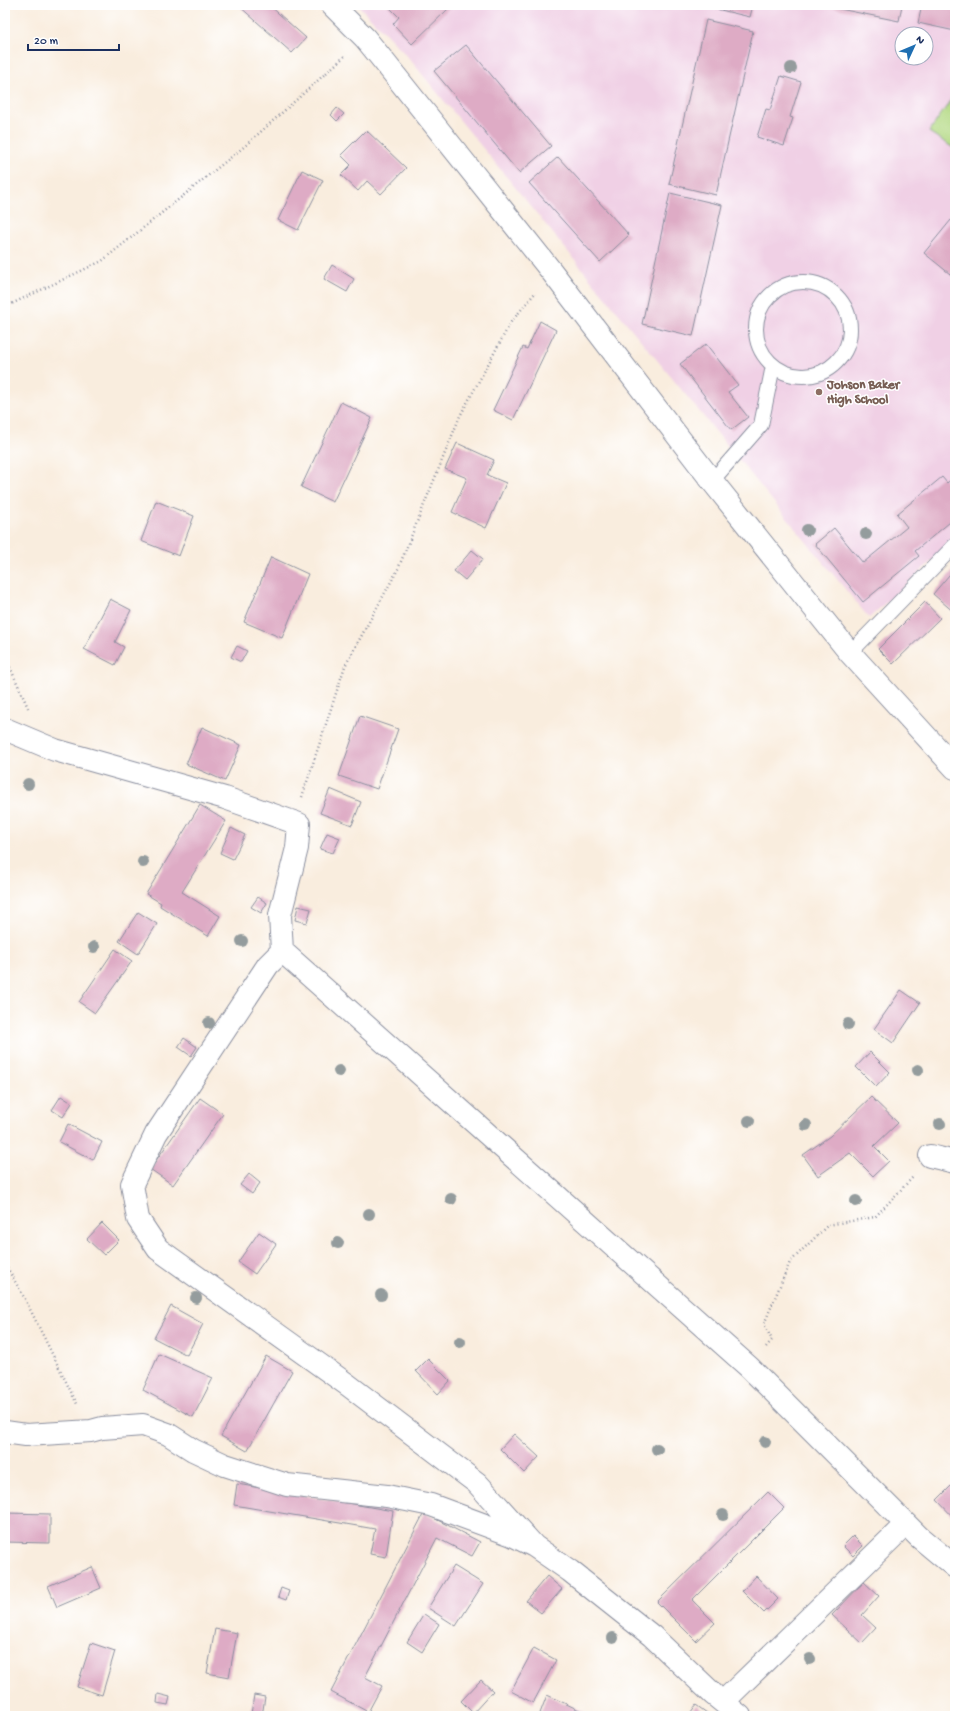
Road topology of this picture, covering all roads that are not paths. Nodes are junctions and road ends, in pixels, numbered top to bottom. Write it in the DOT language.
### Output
graph roads {
  1 [pos="332,5"];
  2 [pos="773,366"];
  3 [pos="712,481"];
  4 [pos="955,545"];
  5 [pos="850,653"];
  6 [pos="5,729"];
  7 [pos="955,768"];
  8 [pos="282,951"];
  9 [pos="930,1156"];
  10 [pos="955,1162"];
  11 [pos="5,1432"];
  12 [pos="906,1524"];
  13 [pos="534,1546"];
  14 [pos="955,1567"];
  15 [pos="723,1702"];
  16 [pos="740,1716"];
  1 -- 3 [label="street"];
  2 -- 2 [label="lane"];
  2 -- 3 [label="lane"];
  3 -- 5 [label="street"];
  4 -- 5 [label="lane"];
  5 -- 7 [label="street"];
  6 -- 8 [label="street"];
  8 -- 12 [label="street"];
  8 -- 13 [label="street"];
  9 -- 10 [label="street"];
  11 -- 13 [label="street"];
  12 -- 14 [label="street"];
  12 -- 15 [label="street"];
  13 -- 15 [label="street"];
  15 -- 16 [label="street"];
}
